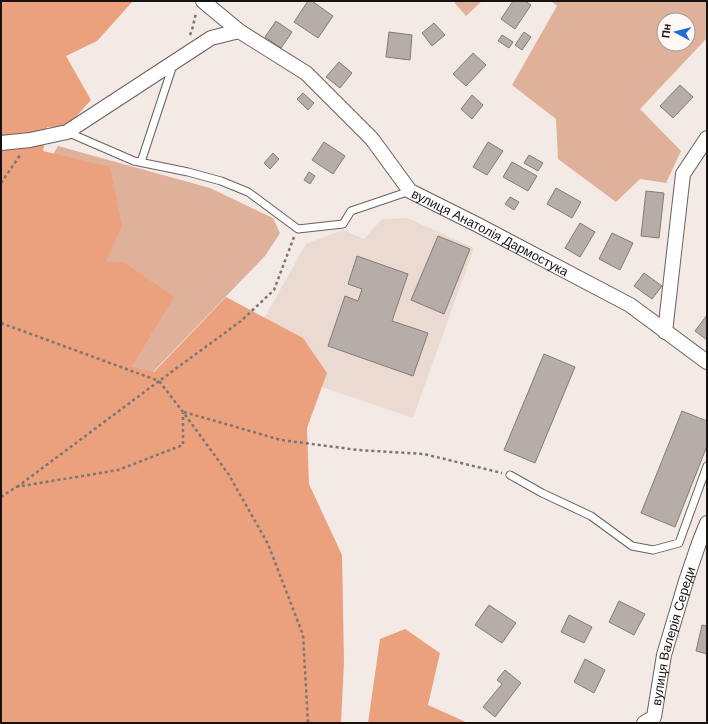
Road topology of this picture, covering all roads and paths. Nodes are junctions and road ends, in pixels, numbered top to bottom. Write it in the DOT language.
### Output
graph roads {
  1 [pos="200,5"];
  2 [pos="239,31"];
  3 [pos="189,37"];
  4 [pos="174,63"];
  5 [pos="67,132"];
  6 [pos="707,138"];
  7 [pos="30,140"];
  8 [pos="1,143"];
  9 [pos="141,162"];
  10 [pos="1,183"];
  11 [pos="410,191"];
  12 [pos="298,229"];
  13 [pos="1,323"];
  14 [pos="665,332"];
  15 [pos="707,362"];
  16 [pos="159,381"];
  17 [pos="183,412"];
  18 [pos="707,466"];
  19 [pos="510,475"];
  20 [pos="16,487"];
  21 [pos="1,497"];
  22 [pos="707,523"];
  23 [pos="653,721"];
  24 [pos="308,723"];
  1 -- 2 [label="street, вулиця Анатолія Дармостука"];
  1 -- 3 [label="path"];
  2 -- 4 [label="street"];
  2 -- 11 [label="street, вулиця Анатолія Дармостука"];
  4 -- 5 [label="street"];
  4 -- 9 [label="lane"];
  5 -- 7 [label="street"];
  5 -- 9 [label="lane"];
  6 -- 14 [label="street"];
  7 -- 8 [label="street"];
  7 -- 10 [label="path"];
  9 -- 12 [label="lane"];
  11 -- 12 [label="lane"];
  11 -- 14 [label="street, вулиця Анатолія Дармостука"];
  12 -- 16 [label="path"];
  13 -- 16 [label="path"];
  14 -- 15 [label="street, вулиця Анатолія Дармостука"];
  16 -- 17 [label="path"];
  16 -- 20 [label="path"];
  17 -- 19 [label="path"];
  17 -- 20 [label="path"];
  17 -- 24 [label="path"];
  18 -- 19 [label="lane"];
  20 -- 21 [label="path"];
  22 -- 23 [label="street, вулиця Валерія Середи"];
}
